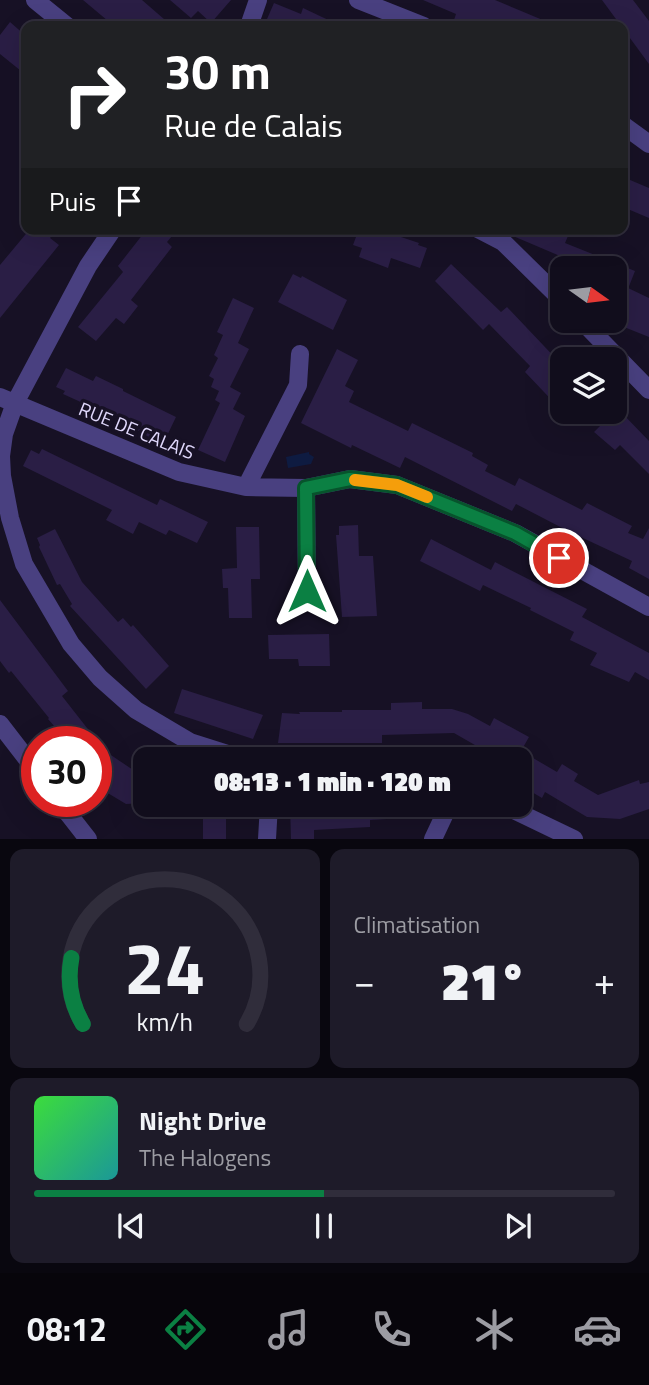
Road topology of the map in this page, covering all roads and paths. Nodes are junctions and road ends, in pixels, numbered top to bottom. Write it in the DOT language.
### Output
graph roads {
  1 [pos="35,0"];
  2 [pos="258,0"];
  3 [pos="358,0"];
  4 [pos="61,21"];
  5 [pos="251,21"];
  6 [pos="411,21"];
  7 [pos="628,129"];
  8 [pos="649,144"];
  9 [pos="109,235"];
  10 [pos="490,235"];
  11 [pos="550,288"];
  12 [pos="594,333"];
  13 [pos="300,354"];
  14 [pos="649,390"];
  15 [pos="8,400"];
  16 [pos="246,487"];
  17 [pos="306,488"];
  18 [pos="307,591"];
  19 [pos="649,607"];
  20 [pos="0,723"];
  21 [pos="206,747"];
  22 [pos="21,751"];
  23 [pos="71,817"];
  24 [pos="268,817"];
  25 [pos="443,817"];
  26 [pos="528,817"];
  27 [pos="88,839"];
  28 [pos="267,839"];
  29 [pos="433,839"];
  30 [pos="574,839"];
  1 -- 4 [label="street"];
  2 -- 5 [label="street"];
  3 -- 6 [label="street"];
  7 -- 8 [label="street"];
  9 -- 15 [label="street"];
  10 -- 11 [label="street"];
  12 -- 14 [label="street"];
  13 -- 16 [label="street"];
  15 -- 16 [label="street, RUE DE CALAIS"];
  15 -- 21 [label="street"];
  16 -- 17 [label="street, RUE DE CALAIS"];
  17 -- 18 [label="street"];
  17 -- 19 [label="street, RUE DE CALAIS"];
  20 -- 22 [label="street"];
  23 -- 27 [label="street"];
  24 -- 28 [label="street"];
  25 -- 29 [label="street"];
  26 -- 30 [label="street"];
}
